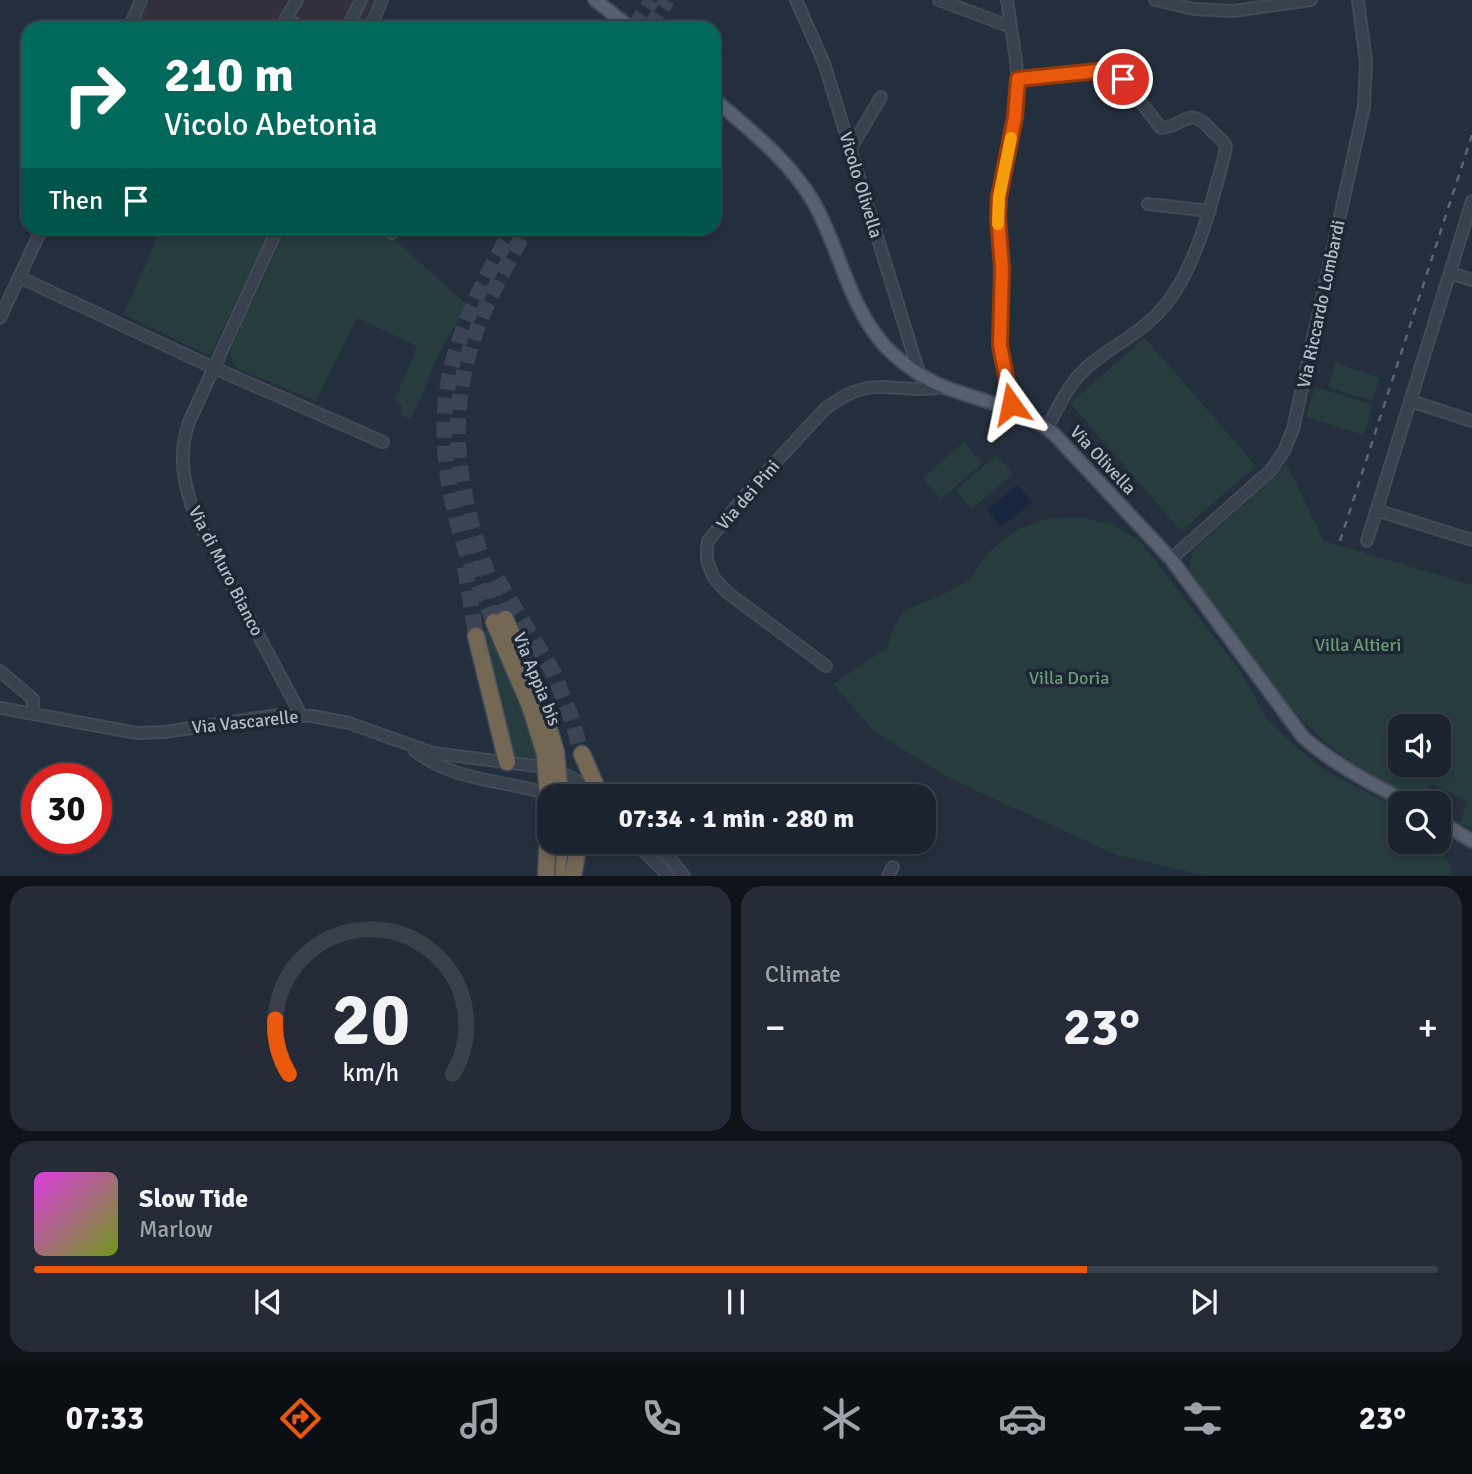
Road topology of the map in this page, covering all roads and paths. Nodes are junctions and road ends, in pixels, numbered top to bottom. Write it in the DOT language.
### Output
graph roads {
  1 [pos="141,0"];
  2 [pos="297,0"];
  3 [pos="361,0"];
  4 [pos="382,0"];
  5 [pos="595,0"];
  6 [pos="796,0"];
  7 [pos="939,0"];
  8 [pos="1007,0"];
  9 [pos="1155,0"];
  10 [pos="1311,0"];
  11 [pos="1358,0"];
  12 [pos="1168,1"];
  13 [pos="132,21"];
  14 [pos="291,21"];
  15 [pos="350,21"];
  16 [pos="373,21"];
  17 [pos="622,21"];
  18 [pos="1011,27"];
  19 [pos="1018,79"];
  20 [pos="881,97"];
  21 [pos="721,105"];
  22 [pos="850,149"];
  23 [pos="1472,201"];
  24 [pos="1148,204"];
  25 [pos="1210,211"];
  26 [pos="39,235"];
  27 [pos="275,235"];
  28 [pos="1451,273"];
  29 [pos="19,277"];
  30 [pos="1472,280"];
  31 [pos="0,318"];
  32 [pos="212,367"];
  33 [pos="919,373"];
  34 [pos="944,387"];
  35 [pos="1411,401"];
  36 [pos="1011,409"];
  37 [pos="1472,421"];
  38 [pos="1047,428"];
  39 [pos="383,442"];
  40 [pos="1376,510"];
  41 [pos="1472,540"];
  42 [pos="1367,541"];
  43 [pos="1171,559"];
  44 [pos="499,621"];
  45 [pos="476,636"];
  46 [pos="826,666"];
  47 [pos="0,671"];
  48 [pos="0,681"];
  49 [pos="12,683"];
  50 [pos="0,708"];
  51 [pos="33,712"];
  52 [pos="301,715"];
  53 [pos="407,745"];
  54 [pos="582,754"];
  55 [pos="545,757"];
  56 [pos="507,762"];
  57 [pos="566,775"];
  58 [pos="556,784"];
  59 [pos="582,784"];
  60 [pos="596,784"];
  61 [pos="537,791"];
  62 [pos="1388,792"];
  63 [pos="1451,828"];
  64 [pos="1472,841"];
  65 [pos="559,854"];
  66 [pos="577,854"];
  67 [pos="646,854"];
  68 [pos="667,854"];
  69 [pos="546,876"];
  70 [pos="557,876"];
  71 [pos="573,876"];
  72 [pos="669,876"];
  73 [pos="684,876"];
  1 -- 13 [label="street"];
  2 -- 14 [label="street"];
  3 -- 15 [label="street"];
  4 -- 16 [label="street"];
  5 -- 17 [label="main road"];
  6 -- 22 [label="street, Vicolo Olivella"];
  7 -- 18 [label="street"];
  8 -- 18 [label="street"];
  9 -- 12 [label="street"];
  10 -- 12 [label="street"];
  11 -- 43 [label="street, Via Riccardo Lombardi"];
  18 -- 19 [label="street"];
  19 -- 25 [label="street"];
  19 -- 36 [label="street"];
  20 -- 22 [label="street"];
  21 -- 33 [label="main road, Via Olivella"];
  22 -- 33 [label="street, Vicolo Olivella"];
  23 -- 28 [label="street"];
  24 -- 25 [label="street"];
  25 -- 38 [label="street"];
  26 -- 29 [label="street"];
  27 -- 32 [label="street, Via di Muro Bianco"];
  28 -- 30 [label="street"];
  28 -- 35 [label="street"];
  29 -- 31 [label="street"];
  29 -- 32 [label="street"];
  32 -- 39 [label="street"];
  32 -- 52 [label="street, Via di Muro Bianco"];
  33 -- 34 [label="main road, Via Olivella"];
  34 -- 36 [label="main road, Via Olivella"];
  34 -- 46 [label="street, Via dei Pini"];
  35 -- 37 [label="street"];
  35 -- 40 [label="street"];
  36 -- 38 [label="main road, Via Olivella"];
  38 -- 43 [label="main road, Via Olivella"];
  40 -- 41 [label="street"];
  40 -- 42 [label="street"];
  43 -- 62 [label="main road, Via Olivella"];
  44 -- 55 [label="highway, Via Appia bis"];
  45 -- 56 [label="highway"];
  47 -- 49 [label="street"];
  48 -- 49 [label="street"];
  49 -- 51 [label="street"];
  50 -- 51 [label="street, Via Vascarelle"];
  51 -- 52 [label="street, Via Vascarelle"];
  52 -- 53 [label="street, Via Vascarelle"];
  53 -- 56 [label="street, Via Vascarelle"];
  53 -- 61 [label="street"];
  54 -- 60 [label="highway"];
  55 -- 56 [label="street, Via Vascarelle"];
  55 -- 58 [label="highway, Via Appia bis, bridge"];
  55 -- 69 [label="highway, Via Appia bis, bridge"];
  57 -- 59 [label="street"];
  63 -- 64 [label="main road"];
  65 -- 70 [label="highway"];
  66 -- 71 [label="highway"];
  67 -- 72 [label="street"];
  68 -- 73 [label="street"];
}
